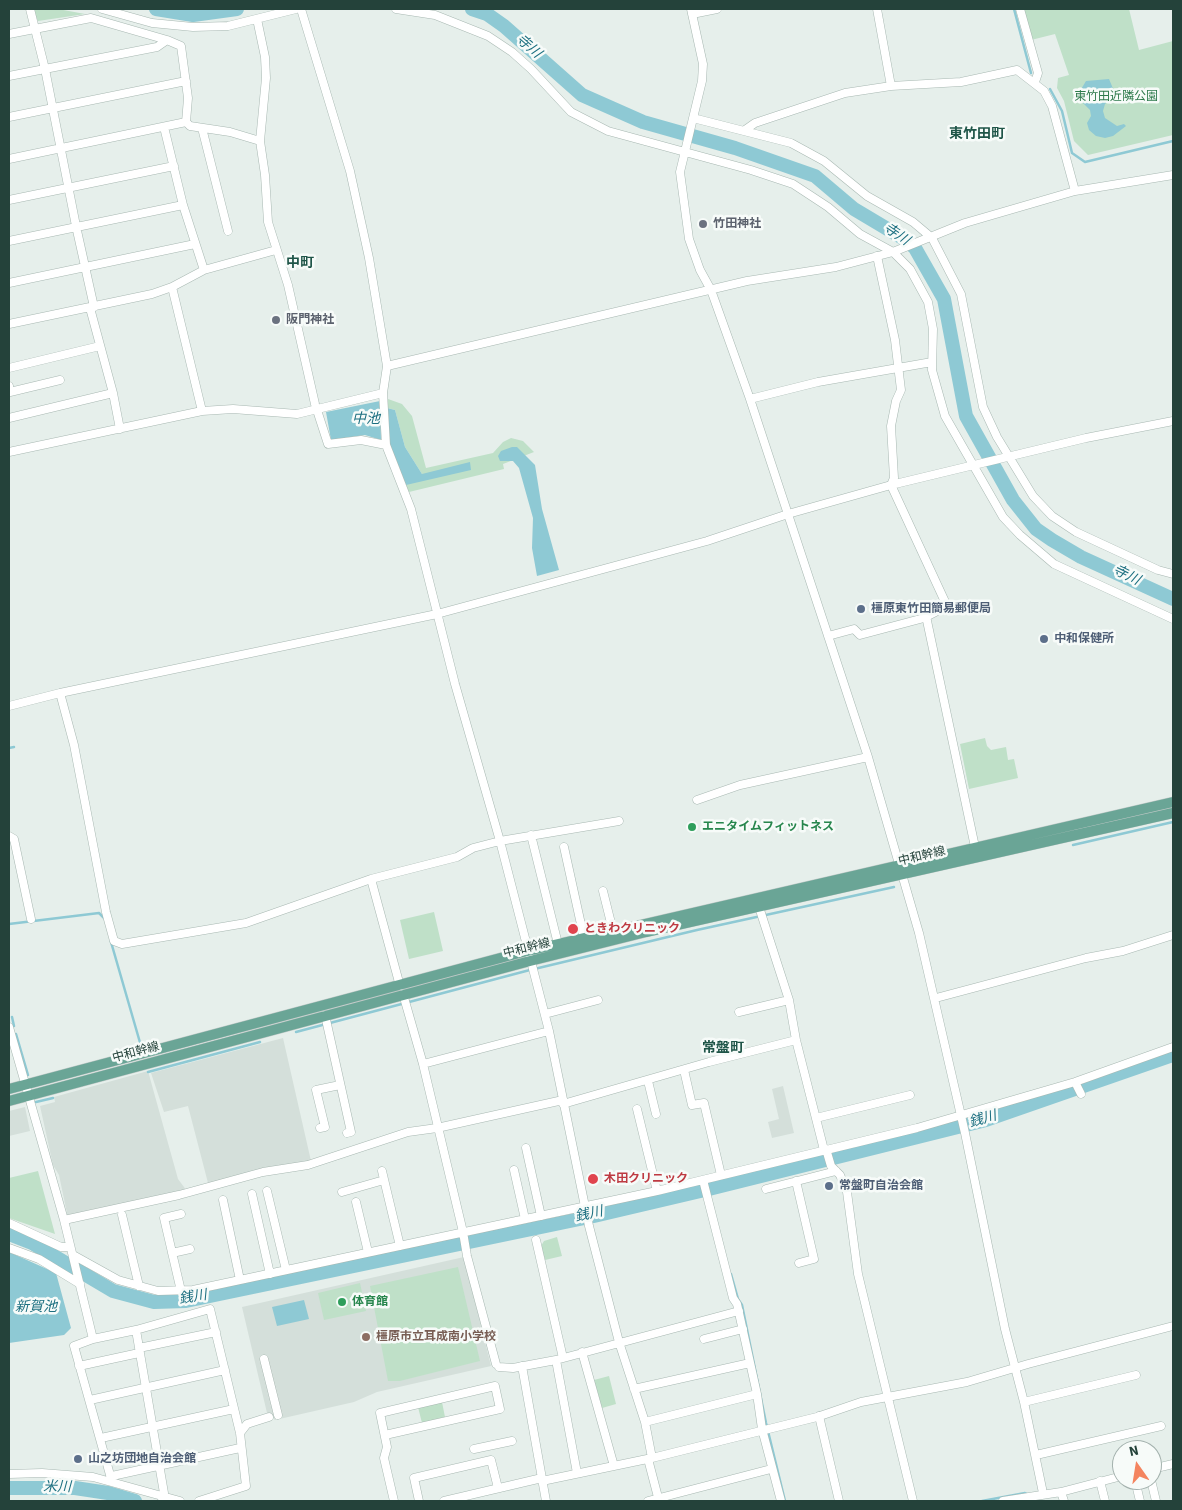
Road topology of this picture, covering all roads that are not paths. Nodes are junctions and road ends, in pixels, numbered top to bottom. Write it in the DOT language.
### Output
graph roads {
  1 [pos="30,9"];
  2 [pos="102,9"];
  3 [pos="296,9"];
  4 [pos="301,9"];
  5 [pos="396,9"];
  6 [pos="717,9"];
  7 [pos="877,9"];
  8 [pos="1020,9"];
  9 [pos="692,11"];
  10 [pos="257,19"];
  11 [pos="36,28"];
  12 [pos="9,34"];
  13 [pos="167,40"];
  14 [pos="45,68"];
  15 [pos="9,76"];
  16 [pos="186,81"];
  17 [pos="1035,82"];
  18 [pos="891,86"];
  19 [pos="54,108"];
  20 [pos="9,117"];
  21 [pos="693,120"];
  22 [pos="186,122"];
  23 [pos="164,127"];
  24 [pos="202,128"];
  25 [pos="745,130"];
  26 [pos="260,141"];
  27 [pos="61,148"];
  28 [pos="684,151"];
  29 [pos="9,158"];
  30 [pos="174,166"];
  31 [pos="1173,175"];
  32 [pos="69,188"];
  33 [pos="1074,191"];
  34 [pos="9,200"];
  35 [pos="183,205"];
  36 [pos="76,226"];
  37 [pos="228,231"];
  38 [pos="930,239"];
  39 [pos="9,241"];
  40 [pos="195,244"];
  41 [pos="276,250"];
  42 [pos="895,251"];
  43 [pos="877,256"];
  44 [pos="86,267"];
  45 [pos="204,270"];
  46 [pos="9,283"];
  47 [pos="172,287"];
  48 [pos="711,290"];
  49 [pos="92,308"];
  50 [pos="9,324"];
  51 [pos="100,346"];
  52 [pos="932,362"];
  53 [pos="387,366"];
  54 [pos="9,368"];
  55 [pos="899,369"];
  56 [pos="60,380"];
  57 [pos="9,386"];
  58 [pos="113,393"];
  59 [pos="384,393"];
  60 [pos="750,399"];
  61 [pos="318,410"];
  62 [pos="202,411"];
  63 [pos="9,418"];
  64 [pos="1173,421"];
  65 [pos="120,429"];
  66 [pos="386,445"];
  67 [pos="9,452"];
  68 [pos="1007,456"];
  69 [pos="974,464"];
  70 [pos="891,485"];
  71 [pos="788,514"];
  72 [pos="1173,574"];
  73 [pos="437,614"];
  74 [pos="926,616"];
  75 [pos="1173,619"];
  76 [pos="828,636"];
  77 [pos="60,693"];
  78 [pos="9,706"];
  79 [pos="868,756"];
  80 [pos="697,800"];
  81 [pos="1173,802"];
  82 [pos="1173,813"];
  83 [pos="619,821"];
  84 [pos="531,835"];
  85 [pos="9,836"];
  86 [pos="500,840"];
  87 [pos="564,847"];
  88 [pos="975,847"];
  89 [pos="901,870"];
  90 [pos="371,879"];
  91 [pos="603,891"];
  92 [pos="761,913"];
  93 [pos="30,919"];
  94 [pos="613,932"];
  95 [pos="1173,935"];
  96 [pos="584,938"];
  97 [pos="558,944"];
  98 [pos="531,963"];
  99 [pos="403,996"];
  100 [pos="936,998"];
  101 [pos="598,1000"];
  102 [pos="789,1000"];
  103 [pos="739,1012"];
  104 [pos="545,1014"];
  105 [pos="326,1021"];
  106 [pos="9,1027"];
  107 [pos="549,1031"];
  108 [pos="796,1040"];
  109 [pos="1173,1047"];
  110 [pos="423,1064"];
  111 [pos="684,1070"];
  112 [pos="648,1080"];
  113 [pos="1076,1083"];
  114 [pos="340,1085"];
  115 [pos="9,1089"];
  116 [pos="27,1090"];
  117 [pos="1081,1094"];
  118 [pos="910,1095"];
  119 [pos="9,1101"];
  120 [pos="563,1102"];
  121 [pos="636,1109"];
  122 [pos="656,1114"];
  123 [pos="816,1118"];
  124 [pos="961,1118"];
  125 [pos="320,1128"];
  126 [pos="437,1128"];
  127 [pos="347,1133"];
  128 [pos="526,1148"];
  129 [pos="826,1150"];
  130 [pos="514,1170"];
  131 [pos="382,1171"];
  132 [pos="836,1171"];
  133 [pos="721,1175"];
  134 [pos="384,1180"];
  135 [pos="796,1181"];
  136 [pos="703,1182"];
  137 [pos="766,1189"];
  138 [pos="267,1191"];
  139 [pos="657,1191"];
  140 [pos="342,1192"];
  141 [pos="252,1194"];
  142 [pos="223,1200"];
  143 [pos="356,1202"];
  144 [pos="586,1209"];
  145 [pos="181,1214"];
  146 [pos="122,1215"];
  147 [pos="541,1216"];
  148 [pos="525,1219"];
  149 [pos="64,1220"];
  150 [pos="9,1223"];
  151 [pos="464,1234"];
  152 [pos="536,1240"];
  153 [pos="400,1246"];
  154 [pos="9,1248"];
  155 [pos="190,1250"];
  156 [pos="368,1252"];
  157 [pos="72,1253"];
  158 [pos="172,1253"];
  159 [pos="799,1263"];
  160 [pos="286,1270"];
  161 [pos="270,1274"];
  162 [pos="240,1280"];
  163 [pos="79,1281"];
  164 [pos="139,1286"];
  165 [pos="181,1291"];
  166 [pos="739,1311"];
  167 [pos="1173,1326"];
  168 [pos="136,1330"];
  169 [pos="743,1330"];
  170 [pos="216,1332"];
  171 [pos="93,1339"];
  172 [pos="704,1339"];
  173 [pos="619,1342"];
  174 [pos="139,1350"];
  175 [pos="582,1352"];
  176 [pos="264,1359"];
  177 [pos="560,1359"];
  178 [pos="750,1363"];
  179 [pos="79,1366"];
  180 [pos="522,1366"];
  181 [pos="1014,1367"];
  182 [pos="224,1370"];
  183 [pos="1136,1374"];
  184 [pos="147,1387"];
  185 [pos="634,1389"];
  186 [pos="757,1394"];
  187 [pos="889,1396"];
  188 [pos="90,1400"];
  189 [pos="1024,1402"];
  190 [pos="234,1409"];
  191 [pos="278,1416"];
  192 [pos="819,1416"];
  193 [pos="269,1417"];
  194 [pos="645,1422"];
  195 [pos="153,1426"];
  196 [pos="1161,1426"];
  197 [pos="762,1429"];
  198 [pos="240,1433"];
  199 [pos="385,1436"];
  200 [pos="101,1438"];
  201 [pos="512,1441"];
  202 [pos="240,1448"];
  203 [pos="474,1449"];
  204 [pos="1036,1455"];
  205 [pos="650,1458"];
  206 [pos="614,1466"];
  207 [pos="160,1467"];
  208 [pos="772,1469"];
  209 [pos="577,1473"];
  210 [pos="9,1474"];
  211 [pos="1112,1478"];
  212 [pos="112,1479"];
  213 [pos="542,1480"];
  214 [pos="1100,1481"];
  215 [pos="498,1488"];
  216 [pos="1061,1492"];
  217 [pos="1043,1493"];
  218 [pos="162,1499"];
  219 [pos="659,1500"];
  220 [pos="180,1501"];
  221 [pos="200,1501"];
  222 [pos="394,1501"];
  223 [pos="419,1501"];
  224 [pos="444,1501"];
  225 [pos="546,1501"];
  226 [pos="648,1501"];
  227 [pos="781,1501"];
  228 [pos="839,1501"];
  229 [pos="914,1501"];
  230 [pos="1003,1501"];
  231 [pos="1064,1501"];
  232 [pos="1105,1501"];
  1 -- 11 [label="street"];
  2 -- 10 [label="street"];
  3 -- 10 [label="street"];
  4 -- 53 [label="street"];
  5 -- 28 [label="street"];
  6 -- 9 [label="street"];
  7 -- 18 [label="street"];
  8 -- 17 [label="street"];
  9 -- 21 [label="street"];
  10 -- 26 [label="street"];
  11 -- 12 [label="street"];
  11 -- 13 [label="street"];
  11 -- 14 [label="street"];
  13 -- 14 [label="street"];
  13 -- 16 [label="street"];
  14 -- 15 [label="street"];
  14 -- 19 [label="street"];
  16 -- 19 [label="street"];
  16 -- 22 [label="street"];
  17 -- 18 [label="street"];
  17 -- 33 [label="street"];
  18 -- 25 [label="street"];
  19 -- 20 [label="street"];
  19 -- 27 [label="street"];
  21 -- 25 [label="street"];
  21 -- 28 [label="street"];
  22 -- 23 [label="street"];
  22 -- 24 [label="street"];
  23 -- 27 [label="street"];
  23 -- 30 [label="street"];
  24 -- 26 [label="street"];
  24 -- 37 [label="street"];
  25 -- 38 [label="street"];
  26 -- 41 [label="street"];
  27 -- 29 [label="street"];
  27 -- 32 [label="street"];
  28 -- 42 [label="street"];
  28 -- 48 [label="street"];
  30 -- 32 [label="street"];
  30 -- 35 [label="street"];
  31 -- 33 [label="street"];
  32 -- 34 [label="street"];
  32 -- 36 [label="street"];
  33 -- 38 [label="street"];
  35 -- 36 [label="street"];
  35 -- 40 [label="street"];
  36 -- 39 [label="street"];
  36 -- 44 [label="street"];
  38 -- 42 [label="street"];
  38 -- 68 [label="street"];
  40 -- 44 [label="street"];
  40 -- 45 [label="street"];
  41 -- 45 [label="street"];
  41 -- 61 [label="street"];
  42 -- 43 [label="street"];
  42 -- 52 [label="street"];
  43 -- 48 [label="street"];
  43 -- 55 [label="street"];
  44 -- 46 [label="street"];
  44 -- 49 [label="street"];
  45 -- 47 [label="street"];
  47 -- 49 [label="street"];
  47 -- 62 [label="street"];
  48 -- 53 [label="street"];
  48 -- 60 [label="street"];
  49 -- 50 [label="street"];
  49 -- 51 [label="street"];
  51 -- 54 [label="street"];
  51 -- 58 [label="street"];
  52 -- 55 [label="street"];
  52 -- 69 [label="street"];
  53 -- 59 [label="street"];
  55 -- 60 [label="street"];
  55 -- 70 [label="street"];
  56 -- 57 [label="street"];
  58 -- 63 [label="street"];
  58 -- 65 [label="street"];
  59 -- 61 [label="street"];
  59 -- 66 [label="street"];
  60 -- 71 [label="street"];
  61 -- 62 [label="street"];
  61 -- 66 [label="street"];
  62 -- 65 [label="street"];
  64 -- 68 [label="street"];
  65 -- 67 [label="street"];
  66 -- 73 [label="street"];
  68 -- 69 [label="street"];
  68 -- 72 [label="street"];
  69 -- 70 [label="street"];
  69 -- 75 [label="street"];
  70 -- 71 [label="street"];
  70 -- 74 [label="street"];
  71 -- 73 [label="street"];
  71 -- 76 [label="street"];
  73 -- 77 [label="street"];
  73 -- 86 [label="street"];
  74 -- 76 [label="street"];
  74 -- 88 [label="street"];
  76 -- 79 [label="street"];
  77 -- 78 [label="street"];
  77 -- 90 [label="street"];
  79 -- 80 [label="street"];
  79 -- 89 [label="street"];
  81 -- 88 [label="main road, 中和幹線"];
  82 -- 89 [label="main road, 中和幹線"];
  83 -- 84 [label="street"];
  84 -- 86 [label="street"];
  84 -- 97 [label="street"];
  85 -- 93 [label="street"];
  86 -- 90 [label="street"];
  86 -- 98 [label="street"];
  87 -- 96 [label="street"];
  88 -- 89 [label="main road, 中和幹線"];
  89 -- 92 [label="main road, 中和幹線"];
  89 -- 94 [label="main road, 中和幹線"];
  89 -- 100 [label="street"];
  90 -- 99 [label="street"];
  91 -- 94 [label="street"];
  92 -- 98 [label="main road, 中和幹線"];
  92 -- 102 [label="street"];
  94 -- 96 [label="main road, 中和幹線"];
  95 -- 100 [label="street"];
  96 -- 97 [label="main road, 中和幹線"];
  97 -- 98 [label="main road, 中和幹線"];
  98 -- 99 [label="main road, 中和幹線"];
  98 -- 104 [label="street"];
  99 -- 105 [label="main road, 中和幹線"];
  99 -- 110 [label="street"];
  99 -- 116 [label="main road, 中和幹線"];
  100 -- 124 [label="street"];
  101 -- 104 [label="street"];
  102 -- 103 [label="street"];
  102 -- 108 [label="street"];
  104 -- 107 [label="street"];
  105 -- 114 [label="street"];
  105 -- 116 [label="main road, 中和幹線"];
  106 -- 116 [label="street"];
  107 -- 110 [label="street"];
  107 -- 120 [label="street"];
  108 -- 111 [label="street"];
  108 -- 123 [label="street"];
  109 -- 113 [label="street"];
  110 -- 126 [label="street"];
  111 -- 112 [label="street"];
  111 -- 133 [label="street"];
  112 -- 120 [label="street"];
  112 -- 122 [label="street"];
  113 -- 117 [label="street"];
  113 -- 124 [label="street"];
  114 -- 125 [label="street"];
  114 -- 127 [label="street"];
  115 -- 116 [label="main road, 中和幹線"];
  116 -- 119 [label="main road, 中和幹線"];
  116 -- 149 [label="street"];
  118 -- 123 [label="street"];
  120 -- 126 [label="street"];
  120 -- 144 [label="street"];
  121 -- 139 [label="street"];
  123 -- 129 [label="street"];
  124 -- 129 [label="street"];
  124 -- 181 [label="street"];
  126 -- 149 [label="street"];
  126 -- 151 [label="street"];
  128 -- 147 [label="street"];
  129 -- 132 [label="street"];
  129 -- 133 [label="street"];
  130 -- 148 [label="street"];
  131 -- 134 [label="street"];
  132 -- 135 [label="street"];
  132 -- 187 [label="street"];
  133 -- 136 [label="street"];
  134 -- 140 [label="street"];
  134 -- 153 [label="street"];
  135 -- 137 [label="street"];
  135 -- 159 [label="street"];
  136 -- 139 [label="street"];
  136 -- 166 [label="street"];
  138 -- 160 [label="street"];
  139 -- 144 [label="street"];
  141 -- 161 [label="street"];
  142 -- 162 [label="street"];
  143 -- 156 [label="street"];
  144 -- 147 [label="street"];
  144 -- 173 [label="street"];
  145 -- 158 [label="street"];
  146 -- 164 [label="street"];
  147 -- 148 [label="street"];
  148 -- 151 [label="street"];
  149 -- 157 [label="street"];
  150 -- 157 [label="street"];
  151 -- 153 [label="street"];
  151 -- 180 [label="street"];
  152 -- 177 [label="street"];
  153 -- 156 [label="street"];
  154 -- 163 [label="street"];
  155 -- 158 [label="street"];
  156 -- 160 [label="street"];
  157 -- 163 [label="street"];
  157 -- 164 [label="street"];
  158 -- 165 [label="street"];
  160 -- 161 [label="street"];
  161 -- 162 [label="street"];
  162 -- 165 [label="street"];
  163 -- 171 [label="street"];
  164 -- 165 [label="street"];
  166 -- 169 [label="street"];
  166 -- 173 [label="street"];
  167 -- 181 [label="street"];
  168 -- 170 [label="street"];
  168 -- 171 [label="street"];
  168 -- 174 [label="street"];
  169 -- 172 [label="street"];
  169 -- 178 [label="street"];
  170 -- 174 [label="street"];
  170 -- 182 [label="street"];
  171 -- 179 [label="street"];
  173 -- 175 [label="street"];
  173 -- 185 [label="street"];
  174 -- 179 [label="street"];
  174 -- 184 [label="street"];
  175 -- 177 [label="street"];
  175 -- 206 [label="street"];
  176 -- 191 [label="street"];
  177 -- 180 [label="street"];
  177 -- 209 [label="street"];
  178 -- 185 [label="street"];
  178 -- 186 [label="street"];
  179 -- 188 [label="street"];
  180 -- 213 [label="street"];
  181 -- 187 [label="street"];
  181 -- 189 [label="street"];
  182 -- 184 [label="street"];
  182 -- 190 [label="street"];
  183 -- 189 [label="street"];
  184 -- 188 [label="street"];
  184 -- 195 [label="street"];
  185 -- 194 [label="street"];
  186 -- 194 [label="street"];
  186 -- 197 [label="street"];
  187 -- 192 [label="street"];
  187 -- 229 [label="street"];
  188 -- 200 [label="street"];
  189 -- 204 [label="street"];
  190 -- 195 [label="street"];
  190 -- 198 [label="street"];
  192 -- 197 [label="street"];
  192 -- 228 [label="street"];
  193 -- 198 [label="street"];
  194 -- 205 [label="street"];
  195 -- 200 [label="street"];
  195 -- 207 [label="street"];
  196 -- 204 [label="street"];
  197 -- 205 [label="street"];
  197 -- 208 [label="street"];
  198 -- 202 [label="street"];
  199 -- 199 [label="street"];
  199 -- 222 [label="street"];
  200 -- 212 [label="street"];
  201 -- 203 [label="street"];
  202 -- 207 [label="street"];
  202 -- 221 [label="street"];
  204 -- 217 [label="street"];
  205 -- 206 [label="street"];
  205 -- 219 [label="street"];
  206 -- 209 [label="street"];
  207 -- 212 [label="street"];
  207 -- 218 [label="street"];
  208 -- 219 [label="street"];
  208 -- 227 [label="street"];
  209 -- 213 [label="street"];
  210 -- 212 [label="street"];
  211 -- 214 [label="street"];
  212 -- 218 [label="street"];
  213 -- 215 [label="street"];
  213 -- 225 [label="street"];
  214 -- 216 [label="street"];
  214 -- 232 [label="street"];
  215 -- 223 [label="street"];
  215 -- 224 [label="street"];
  216 -- 217 [label="street"];
  216 -- 231 [label="street"];
  217 -- 230 [label="street"];
  218 -- 220 [label="street"];
  219 -- 226 [label="street"];
}
